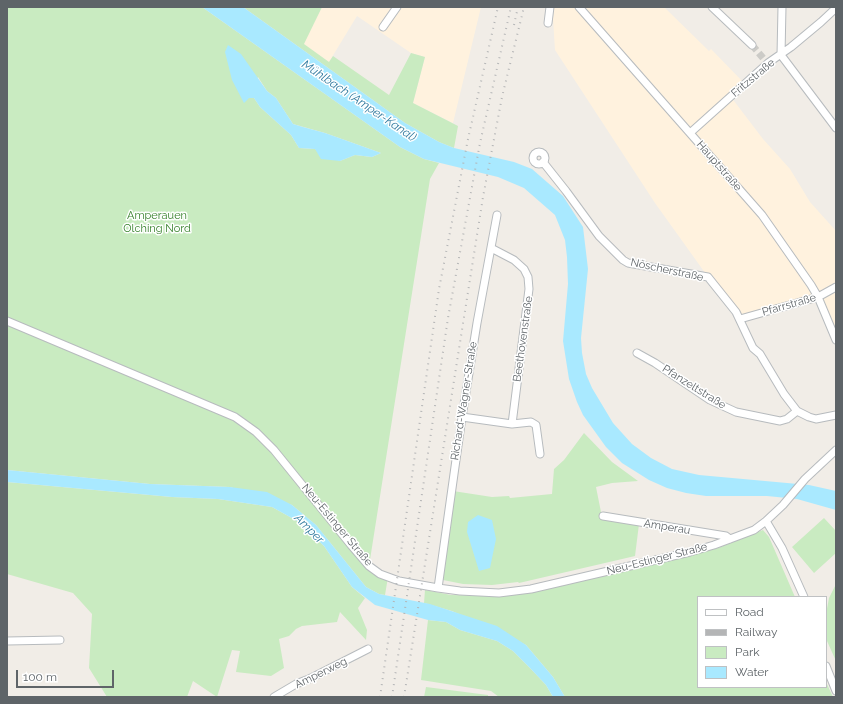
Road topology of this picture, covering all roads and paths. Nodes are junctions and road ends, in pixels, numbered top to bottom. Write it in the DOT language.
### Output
graph roads {
  1 [pos="397,7"];
  2 [pos="550,7"];
  3 [pos="712,7"];
  4 [pos="724,7"];
  5 [pos="782,7"];
  6 [pos="583,8"];
  7 [pos="836,8"];
  8 [pos="719,14"];
  9 [pos="548,23"];
  10 [pos="383,27"];
  11 [pos="752,45"];
  12 [pos="781,55"];
  13 [pos="836,128"];
  14 [pos="690,133"];
  15 [pos="543,162"];
  16 [pos="497,215"];
  17 [pos="491,248"];
  18 [pos="836,287"];
  19 [pos="818,297"];
  20 [pos="740,319"];
  21 [pos="7,321"];
  22 [pos="836,340"];
  23 [pos="637,353"];
  24 [pos="797,411"];
  25 [pos="836,415"];
  26 [pos="462,417"];
  27 [pos="512,424"];
  28 [pos="836,450"];
  29 [pos="540,454"];
  30 [pos="603,516"];
  31 [pos="766,522"];
  32 [pos="730,539"];
  33 [pos="438,588"];
  34 [pos="804,596"];
  35 [pos="60,640"];
  36 [pos="7,641"];
  37 [pos="368,649"];
  38 [pos="827,668"];
  39 [pos="836,691"];
  40 [pos="274,697"];
  1 -- 10 [label="street"];
  2 -- 9 [label="street"];
  3 -- 8 [label="street"];
  4 -- 8 [label="street"];
  5 -- 12 [label="street"];
  6 -- 14 [label="street, Hauptstraße"];
  7 -- 12 [label="street, Fritzstraße"];
  8 -- 11 [label="street"];
  12 -- 13 [label="street"];
  12 -- 14 [label="street, Fritzstraße"];
  14 -- 19 [label="street, Hauptstraße"];
  15 -- 20 [label="street, Nöscherstraße"];
  16 -- 17 [label="street, Richard-Wagner-Straße"];
  17 -- 26 [label="street, Richard-Wagner-Straße"];
  17 -- 27 [label="street, Beethovenstraße"];
  18 -- 19 [label="street, Pfarrstraße"];
  19 -- 20 [label="street, Pfarrstraße"];
  19 -- 22 [label="street, Hauptstraße"];
  20 -- 24 [label="street, Nöscherstraße"];
  21 -- 33 [label="street, Neu-Estinger Straße"];
  23 -- 24 [label="street, Pfanzeltstraße"];
  24 -- 25 [label="street, Nöscherstraße"];
  26 -- 27 [label="street"];
  26 -- 33 [label="street, Richard-Wagner-Straße"];
  27 -- 29 [label="street"];
  28 -- 31 [label="street, Neu-Estinger Straße"];
  30 -- 32 [label="street, Amperau"];
  31 -- 32 [label="street, Neu-Estinger Straße"];
  31 -- 34 [label="street"];
  32 -- 33 [label="street, Neu-Estinger Straße"];
  35 -- 36 [label="street"];
  37 -- 40 [label="street, Amperweg"];
  38 -- 39 [label="street"];
}
